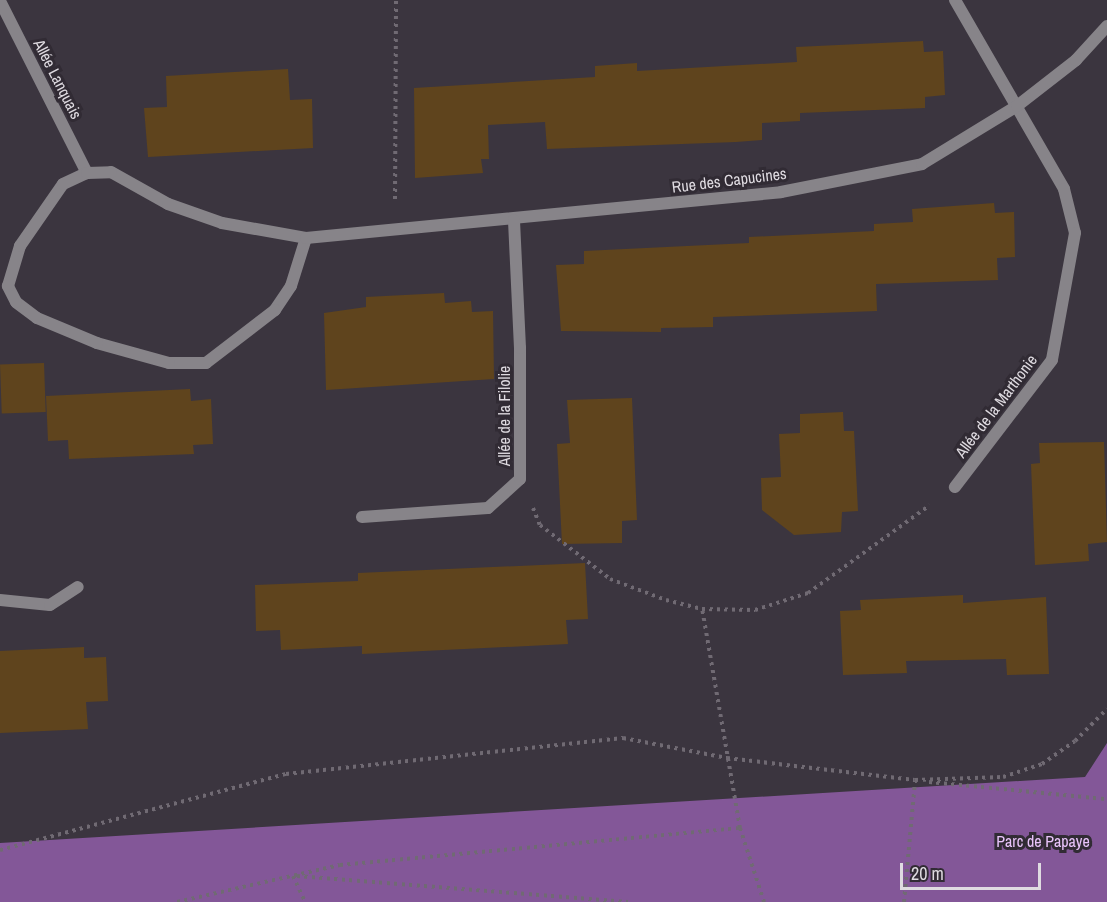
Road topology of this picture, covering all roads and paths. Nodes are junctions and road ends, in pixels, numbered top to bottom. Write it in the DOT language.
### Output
graph roads {
  1 [pos="396,0"];
  2 [pos="955,0"];
  3 [pos="0,1"];
  4 [pos="1107,26"];
  5 [pos="1017,106"];
  6 [pos="87,173"];
  7 [pos="514,220"];
  8 [pos="395,230"];
  9 [pos="306,238"];
  10 [pos="4,285"];
  11 [pos="520,479"];
  12 [pos="956,487"];
  13 [pos="362,517"];
  14 [pos="78,587"];
  15 [pos="0,600"];
  16 [pos="702,609"];
  17 [pos="1107,709"];
  18 [pos="727,758"];
  19 [pos="915,780"];
  20 [pos="1107,799"];
  21 [pos="740,828"];
  22 [pos="0,850"];
  23 [pos="293,876"];
  24 [pos="177,902"];
  25 [pos="305,902"];
  26 [pos="628,902"];
  27 [pos="764,902"];
  28 [pos="904,902"];
  1 -- 8 [label="path"];
  2 -- 5 [label="street, Allée de la Marthonie"];
  3 -- 6 [label="street, Allée Lanquais"];
  4 -- 5 [label="street, Rue des Capucines"];
  5 -- 7 [label="street, Rue des Capucines"];
  5 -- 12 [label="street, Allée de la Marthonie"];
  6 -- 9 [label="street, Rue des Capucines"];
  6 -- 10 [label="street"];
  7 -- 8 [label="street, Rue des Capucines"];
  7 -- 11 [label="street, Allée de la Filolie"];
  8 -- 9 [label="street, Rue des Capucines"];
  9 -- 10 [label="street"];
  11 -- 13 [label="street, Allée de la Filolie"];
  11 -- 16 [label="path"];
  12 -- 16 [label="path"];
  14 -- 15 [label="street"];
  16 -- 18 [label="path"];
  17 -- 19 [label="path"];
  18 -- 19 [label="path"];
  18 -- 21 [label="path"];
  18 -- 22 [label="path"];
  19 -- 20 [label="path"];
  19 -- 28 [label="path"];
  21 -- 23 [label="path"];
  21 -- 27 [label="path"];
  23 -- 24 [label="path"];
  23 -- 25 [label="path"];
  23 -- 26 [label="path"];
}
